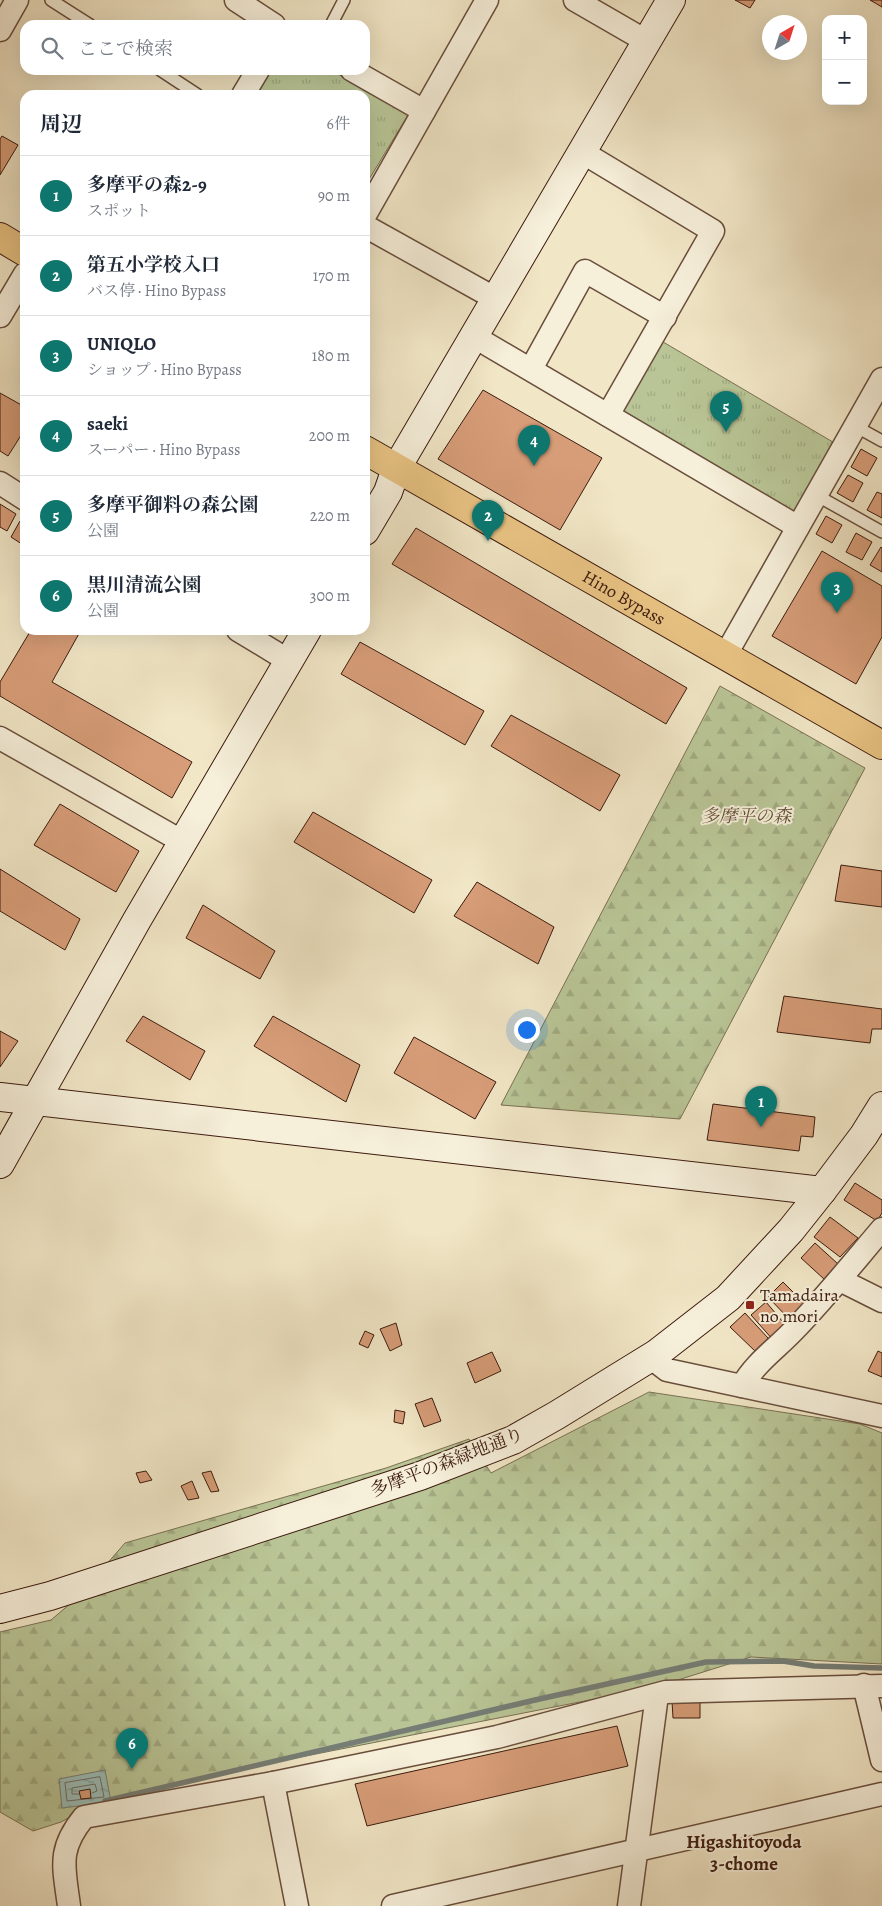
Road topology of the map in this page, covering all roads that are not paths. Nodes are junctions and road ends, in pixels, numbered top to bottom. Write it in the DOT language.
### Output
graph roads {
  1 [pos="17,0"];
  2 [pos="51,0"];
  3 [pos="344,0"];
  4 [pos="487,0"];
  5 [pos="575,0"];
  6 [pos="671,0"];
  7 [pos="243,2"];
  8 [pos="82,20"];
  9 [pos="267,20"];
  10 [pos="334,20"];
  11 [pos="0,30"];
  12 [pos="646,42"];
  13 [pos="168,75"];
  14 [pos="255,75"];
  15 [pos="361,75"];
  16 [pos="190,90"];
  17 [pos="246,90"];
  18 [pos="424,111"];
  19 [pos="582,152"];
  20 [pos="370,205"];
  21 [pos="370,229"];
  22 [pos="0,237"];
  23 [pos="20,249"];
  24 [pos="20,282"];
  25 [pos="496,299"];
  26 [pos="0,316"];
  27 [pos="665,317"];
  28 [pos="473,336"];
  29 [pos="531,370"];
  30 [pos="882,379"];
  31 [pos="608,415"];
  32 [pos="855,426"];
  33 [pos="882,441"];
  34 [pos="370,453"];
  35 [pos="396,469"];
  36 [pos="0,483"];
  37 [pos="20,496"];
  38 [pos="816,496"];
  39 [pos="370,523"];
  40 [pos="798,527"];
  41 [pos="882,532"];
  42 [pos="246,635"];
  43 [pos="304,635"];
  44 [pos="725,656"];
  45 [pos="289,661"];
  46 [pos="0,738"];
  47 [pos="882,745"];
  48 [pos="183,842"];
  49 [pos="0,1097"];
  50 [pos="35,1102"];
  51 [pos="882,1106"];
  52 [pos="0,1164"];
  53 [pos="822,1191"];
  54 [pos="882,1228"];
  55 [pos="840,1280"];
  56 [pos="882,1301"];
  57 [pos="650,1358"];
  58 [pos="742,1386"];
  59 [pos="882,1416"];
  60 [pos="0,1609"];
  61 [pos="873,1685"];
  62 [pos="657,1696"];
  63 [pos="882,1760"];
  64 [pos="273,1782"];
  65 [pos="882,1794"];
  66 [pos="636,1850"];
  67 [pos="69,1906"];
  68 [pos="297,1906"];
  69 [pos="393,1906"];
  70 [pos="628,1906"];
  1 -- 11 [label="street"];
  2 -- 8 [label="lane"];
  3 -- 10 [label="lane"];
  4 -- 18 [label="street"];
  5 -- 12 [label="street"];
  6 -- 12 [label="street"];
  7 -- 9 [label="street"];
  12 -- 19 [label="street"];
  13 -- 16 [label="lane"];
  14 -- 17 [label="street"];
  15 -- 18 [label="street"];
  18 -- 20 [label="street"];
  19 -- 25 [label="street"];
  19 -- 27 [label="street"];
  21 -- 25 [label="street"];
  22 -- 23 [label="highway"];
  24 -- 26 [label="street"];
  25 -- 28 [label="street"];
  27 -- 29 [label="street"];
  27 -- 31 [label="street"];
  28 -- 29 [label="street"];
  28 -- 35 [label="street"];
  29 -- 31 [label="street"];
  30 -- 32 [label="street"];
  31 -- 40 [label="street"];
  32 -- 33 [label="lane"];
  32 -- 38 [label="street"];
  34 -- 35 [label="highway, Hino Bypass"];
  35 -- 39 [label="street"];
  35 -- 44 [label="highway, Hino Bypass"];
  36 -- 37 [label="street"];
  38 -- 40 [label="street"];
  38 -- 41 [label="lane"];
  40 -- 44 [label="street"];
  42 -- 45 [label="street"];
  43 -- 45 [label="street"];
  44 -- 47 [label="highway, Hino Bypass"];
  45 -- 48 [label="street"];
  46 -- 48 [label="street"];
  48 -- 50 [label="street"];
  49 -- 50 [label="street"];
  50 -- 52 [label="street"];
  50 -- 53 [label="street"];
  51 -- 53 [label="street, 多摩平の森緑地通り"];
  53 -- 57 [label="street, 多摩平の森緑地通り"];
  54 -- 55 [label="street"];
  55 -- 56 [label="street"];
  55 -- 58 [label="street"];
  57 -- 58 [label="street"];
  57 -- 60 [label="street, 多摩平の森緑地通り"];
  58 -- 59 [label="street"];
  61 -- 62 [label="street"];
  61 -- 63 [label="street"];
  62 -- 64 [label="street"];
  62 -- 66 [label="street"];
  64 -- 67 [label="street"];
  64 -- 68 [label="street"];
  65 -- 66 [label="street"];
  66 -- 69 [label="street"];
  66 -- 70 [label="street"];
}
